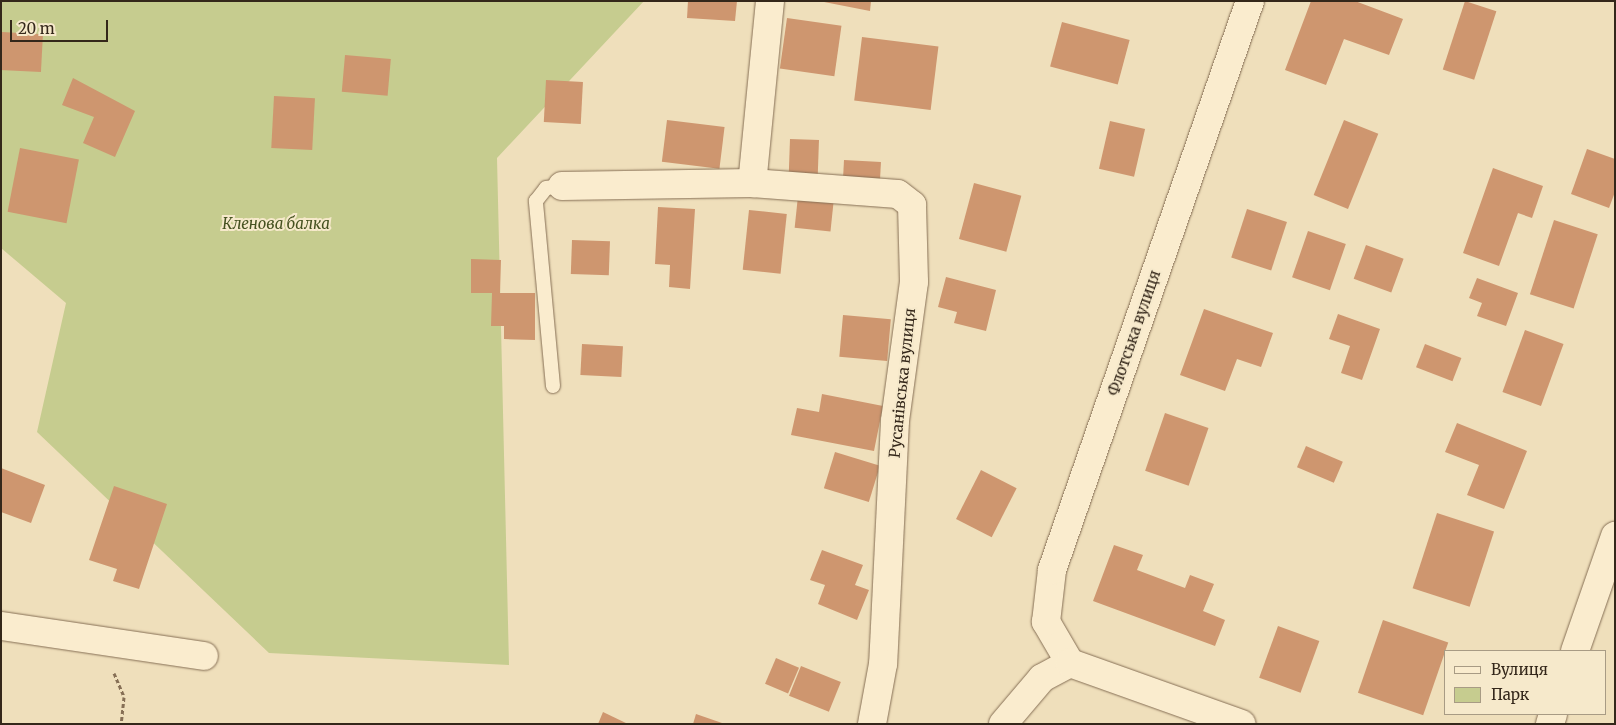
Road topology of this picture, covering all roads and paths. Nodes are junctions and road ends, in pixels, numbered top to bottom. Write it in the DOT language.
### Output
graph roads {
  1 [pos="770,1"];
  2 [pos="1250,1"];
  3 [pos="752,183"];
  4 [pos="562,186"];
  5 [pos="553,386"];
  6 [pos="1615,536"];
  7 [pos="1,626"];
  8 [pos="100,641"];
  9 [pos="1575,650"];
  10 [pos="204,656"];
  11 [pos="1070,663"];
  12 [pos="121,724"];
  13 [pos="872,724"];
  14 [pos="1004,724"];
  15 [pos="1241,724"];
  1 -- 3 [label="street"];
  2 -- 11 [label="street, Флотська вулиця"];
  3 -- 4 [label="street, Русанівська вулиця"];
  3 -- 13 [label="street, Русанівська вулиця"];
  4 -- 5 [label="lane"];
  6 -- 9 [label="street"];
  7 -- 8 [label="street"];
  8 -- 10 [label="street"];
  8 -- 12 [label="path"];
  11 -- 14 [label="street"];
  11 -- 15 [label="street"];
}
